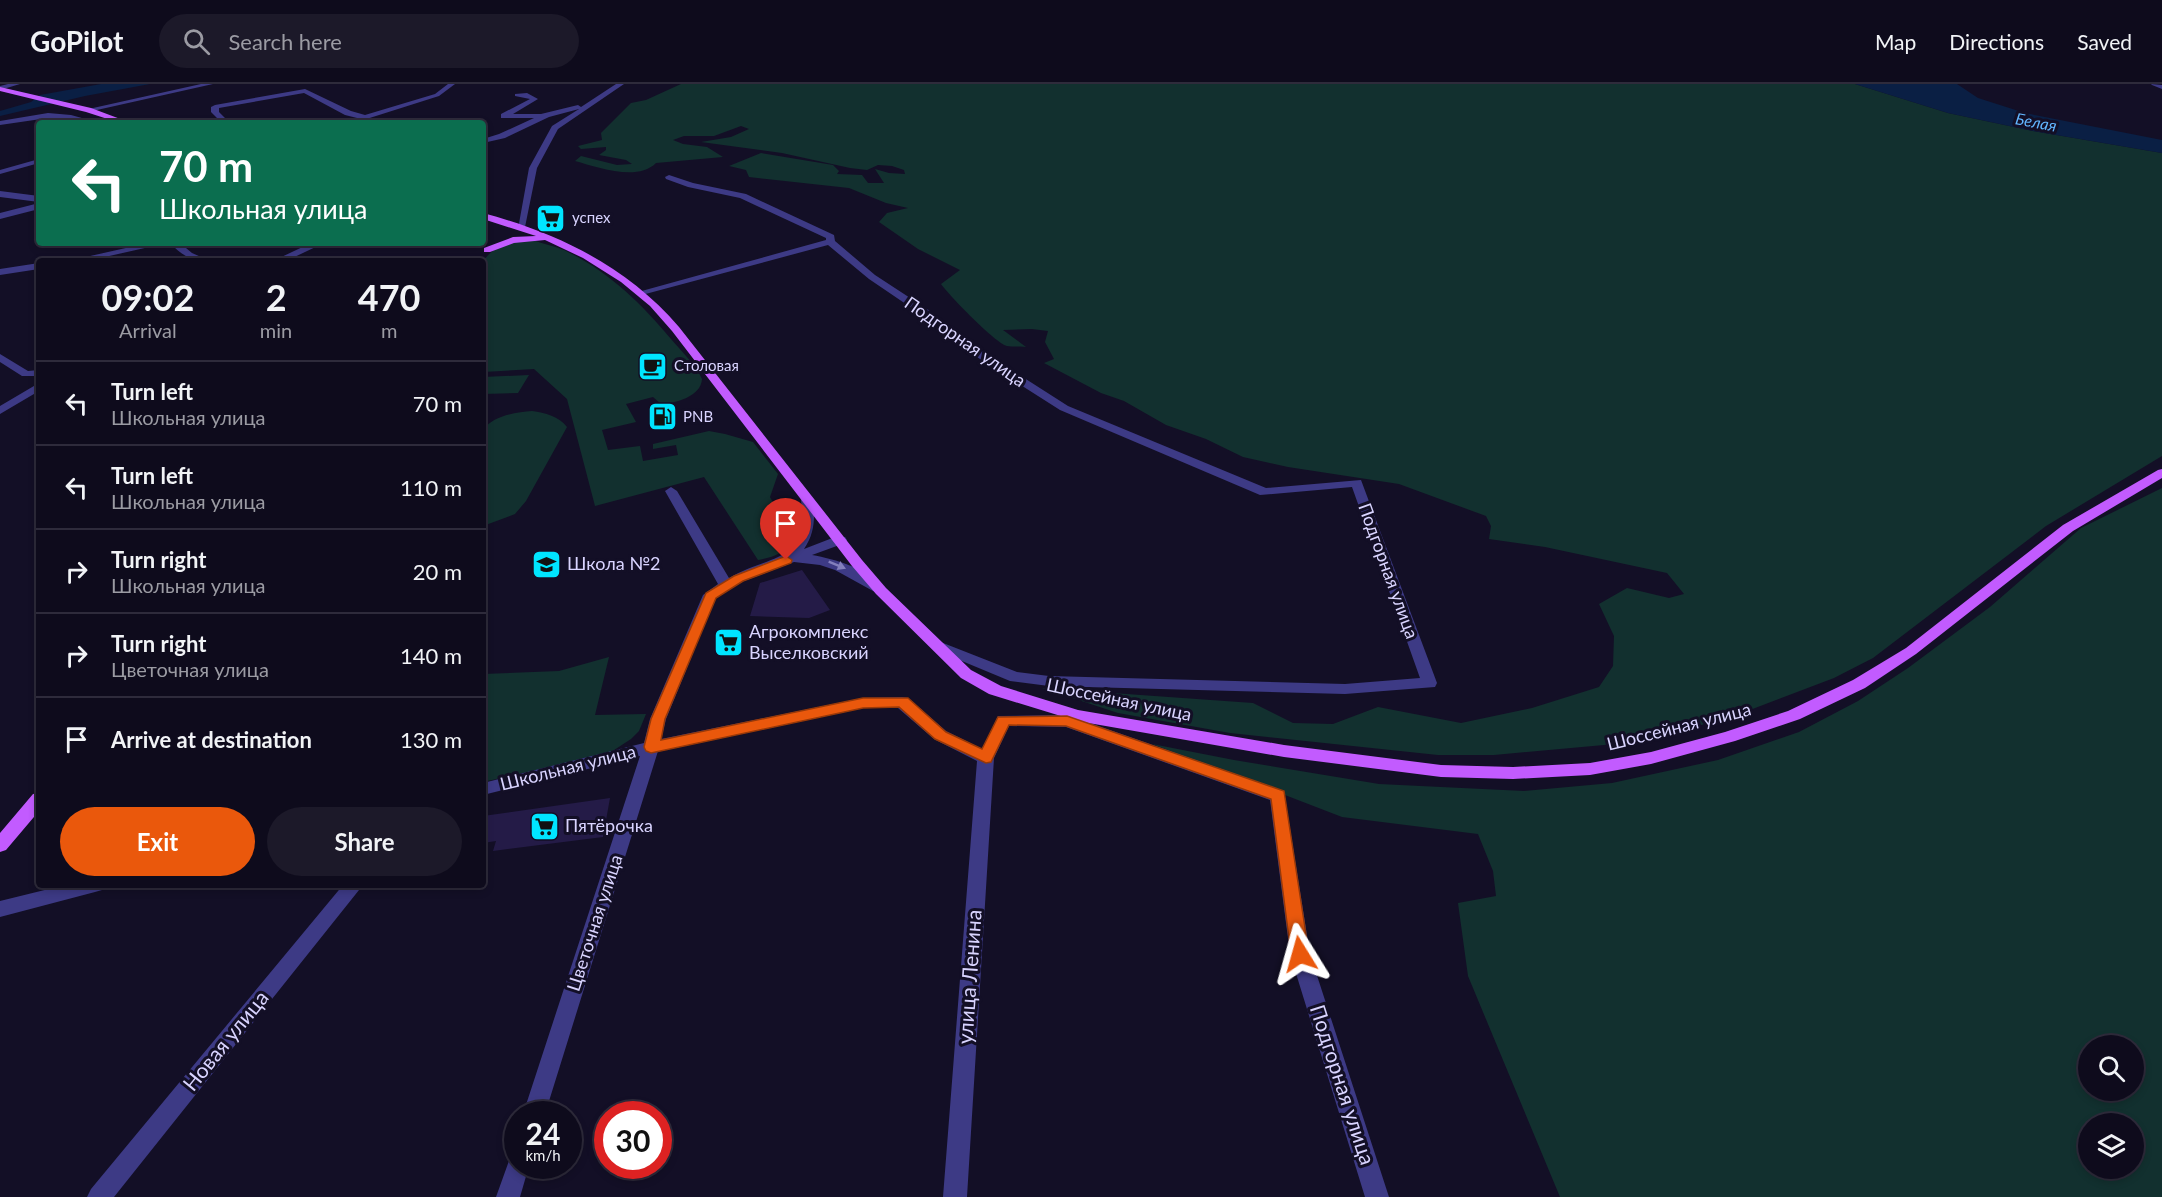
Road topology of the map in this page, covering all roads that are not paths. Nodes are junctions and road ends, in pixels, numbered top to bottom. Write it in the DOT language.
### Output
graph roads {
  1 [pos="17,84"];
  2 [pos="210,84"];
  3 [pos="452,84"];
  4 [pos="621,84"];
  5 [pos="2154,84"];
  6 [pos="2162,87"];
  7 [pos="0,88"];
  8 [pos="517,95"];
  9 [pos="592,103"];
  10 [pos="88,110"];
  11 [pos="546,115"];
  12 [pos="364,117"];
  13 [pos="78,120"];
  14 [pos="118,120"];
  15 [pos="223,120"];
  16 [pos="356,120"];
  17 [pos="0,123"];
  18 [pos="486,140"];
  19 [pos="36,162"];
  20 [pos="0,172"];
  21 [pos="669,177"];
  22 [pos="0,194"];
  23 [pos="36,199"];
  24 [pos="36,207"];
  25 [pos="0,216"];
  26 [pos="494,225"];
  27 [pos="521,227"];
  28 [pos="550,238"];
  29 [pos="830,242"];
  30 [pos="147,246"];
  31 [pos="178,246"];
  32 [pos="313,246"];
  33 [pos="484,252"];
  34 [pos="87,258"];
  35 [pos="198,258"];
  36 [pos="285,258"];
  37 [pos="36,266"];
  38 [pos="0,272"];
  39 [pos="641,294"];
  40 [pos="0,357"];
  41 [pos="36,373"];
  42 [pos="36,388"];
  43 [pos="0,411"];
  44 [pos="2158,475"];
  45 [pos="670,491"];
  46 [pos="807,499"];
  47 [pos="840,540"];
  48 [pos="786,560"];
  49 [pos="726,586"];
  50 [pos="881,591"];
  51 [pos="938,646"];
  52 [pos="651,747"];
  53 [pos="986,758"];
  54 [pos="486,788"];
  55 [pos="36,803"];
  56 [pos="0,845"];
  57 [pos="82,888"];
  58 [pos="352,888"];
  59 [pos="0,909"];
  60 [pos="538,1101"];
  61 [pos="513,1179"];
  62 [pos="99,1197"];
  63 [pos="507,1197"];
  64 [pos="955,1197"];
  65 [pos="1377,1197"];
  1 -- 7 [label="street"];
  2 -- 10 [label="street"];
  3 -- 12 [label="street"];
  4 -- 9 [label="street"];
  5 -- 6 [label="street"];
  7 -- 10 [label="main road"];
  8 -- 11 [label="street"];
  9 -- 11 [label="street"];
  9 -- 27 [label="street"];
  10 -- 14 [label="main road"];
  11 -- 18 [label="street"];
  12 -- 15 [label="street"];
  12 -- 16 [label="street"];
  13 -- 17 [label="street"];
  19 -- 20 [label="street"];
  21 -- 29 [label="street, Подгорная улица"];
  22 -- 23 [label="street"];
  24 -- 25 [label="street"];
  26 -- 27 [label="main road, Шоссейная улица"];
  26 -- 33 [label="main road"];
  27 -- 28 [label="main road, Шоссейная улица"];
  27 -- 33 [label="main road"];
  28 -- 33 [label="main road"];
  28 -- 39 [label="main road, Шоссейная улица"];
  29 -- 39 [label="street"];
  29 -- 51 [label="street, Подгорная улица"];
  30 -- 34 [label="street"];
  31 -- 35 [label="street"];
  32 -- 36 [label="street"];
  37 -- 38 [label="street"];
  39 -- 46 [label="main road, Шоссейная улица"];
  40 -- 41 [label="street"];
  42 -- 43 [label="street"];
  44 -- 51 [label="main road, Шоссейная улица"];
  45 -- 49 [label="street"];
  46 -- 47 [label="main road, Шоссейная улица"];
  46 -- 48 [label="street"];
  47 -- 48 [label="street, Цветочная улица"];
  47 -- 50 [label="main road, Шоссейная улица"];
  48 -- 49 [label="street, Цветочная улица"];
  48 -- 50 [label="street, one-way"];
  49 -- 52 [label="street, Цветочная улица"];
  50 -- 51 [label="main road, Шоссейная улица"];
  52 -- 53 [label="street, Школьная улица"];
  52 -- 54 [label="street, Школьная улица"];
  52 -- 60 [label="street, Цветочная улица"];
  53 -- 64 [label="street, улица Ленина"];
  53 -- 65 [label="street, Подгорная улица"];
  55 -- 56 [label="main road"];
  57 -- 59 [label="street"];
  58 -- 62 [label="street, Новая улица"];
  61 -- 63 [label="street"];
}
